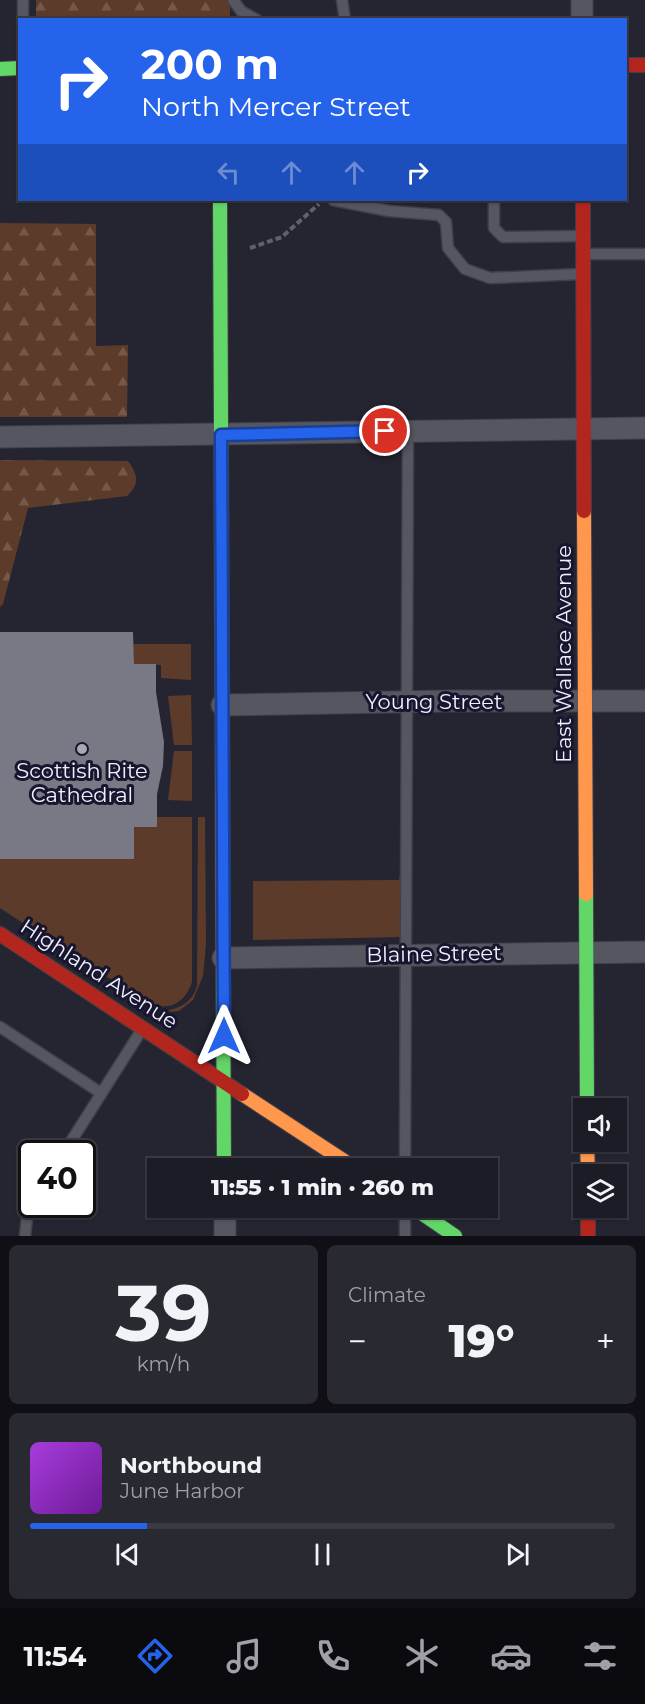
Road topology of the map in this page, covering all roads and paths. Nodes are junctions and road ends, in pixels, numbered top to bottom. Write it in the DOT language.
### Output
graph roads {
  1 [pos="23,0"];
  2 [pos="233,0"];
  3 [pos="342,0"];
  4 [pos="582,0"];
  5 [pos="23,18"];
  6 [pos="253,18"];
  7 [pos="345,18"];
  8 [pos="582,18"];
  9 [pos="627,65"];
  10 [pos="645,65"];
  11 [pos="18,68"];
  12 [pos="0,69"];
  13 [pos="220,201"];
  14 [pos="324,201"];
  15 [pos="338,201"];
  16 [pos="494,201"];
  17 [pos="583,201"];
  18 [pos="583,236"];
  19 [pos="250,248"];
  20 [pos="583,254"];
  21 [pos="645,254"];
  22 [pos="583,274"];
  23 [pos="584,429"];
  24 [pos="645,429"];
  25 [pos="408,430"];
  26 [pos="221,435"];
  27 [pos="0,437"];
  28 [pos="407,701"];
  29 [pos="645,701"];
  30 [pos="585,703"];
  31 [pos="222,705"];
  32 [pos="0,934"];
  33 [pos="645,952"];
  34 [pos="587,953"];
  35 [pos="406,955"];
  36 [pos="224,958"];
  37 [pos="0,1027"];
  38 [pos="143,1028"];
  39 [pos="224,1081"];
  40 [pos="101,1093"];
  41 [pos="587,1098"];
  42 [pos="72,1140"];
  43 [pos="224,1158"];
  44 [pos="340,1158"];
  45 [pos="405,1158"];
  46 [pos="27,1218"];
  47 [pos="225,1218"];
  48 [pos="405,1218"];
  49 [pos="429,1218"];
  50 [pos="588,1218"];
  51 [pos="25,1236"];
  52 [pos="225,1236"];
  53 [pos="405,1236"];
  54 [pos="455,1236"];
  55 [pos="588,1236"];
  1 -- 5 [label="lane"];
  2 -- 6 [label="lane"];
  3 -- 7 [label="lane"];
  4 -- 8 [label="street"];
  9 -- 10 [label="street"];
  11 -- 12 [label="street"];
  13 -- 26 [label="street"];
  14 -- 19 [label="path"];
  15 -- 22 [label="lane"];
  16 -- 18 [label="lane"];
  17 -- 18 [label="street, East Wallace Avenue"];
  18 -- 20 [label="street, East Wallace Avenue"];
  20 -- 21 [label="lane"];
  20 -- 22 [label="street, East Wallace Avenue"];
  22 -- 23 [label="street, East Wallace Avenue"];
  23 -- 24 [label="street"];
  23 -- 25 [label="street"];
  23 -- 30 [label="street, East Wallace Avenue"];
  25 -- 26 [label="street"];
  25 -- 28 [label="lane"];
  26 -- 27 [label="street"];
  26 -- 31 [label="street"];
  28 -- 30 [label="street, Young Street"];
  28 -- 31 [label="street, Young Street"];
  28 -- 35 [label="lane"];
  29 -- 30 [label="street, Young Street"];
  30 -- 34 [label="street, East Wallace Avenue"];
  31 -- 36 [label="street"];
  32 -- 38 [label="street, Highland Avenue"];
  33 -- 34 [label="street, Blaine Street"];
  34 -- 35 [label="street, Blaine Street"];
  34 -- 41 [label="street, East Wallace Avenue"];
  35 -- 36 [label="street, Blaine Street"];
  35 -- 45 [label="lane"];
  36 -- 39 [label="street"];
  37 -- 40 [label="lane"];
  38 -- 39 [label="street, Highland Avenue"];
  38 -- 40 [label="lane"];
  39 -- 43 [label="street"];
  39 -- 44 [label="street, Highland Avenue"];
  40 -- 42 [label="lane"];
  46 -- 51 [label="lane"];
  47 -- 52 [label="street"];
  48 -- 53 [label="lane"];
  49 -- 54 [label="street"];
  50 -- 55 [label="street"];
}
